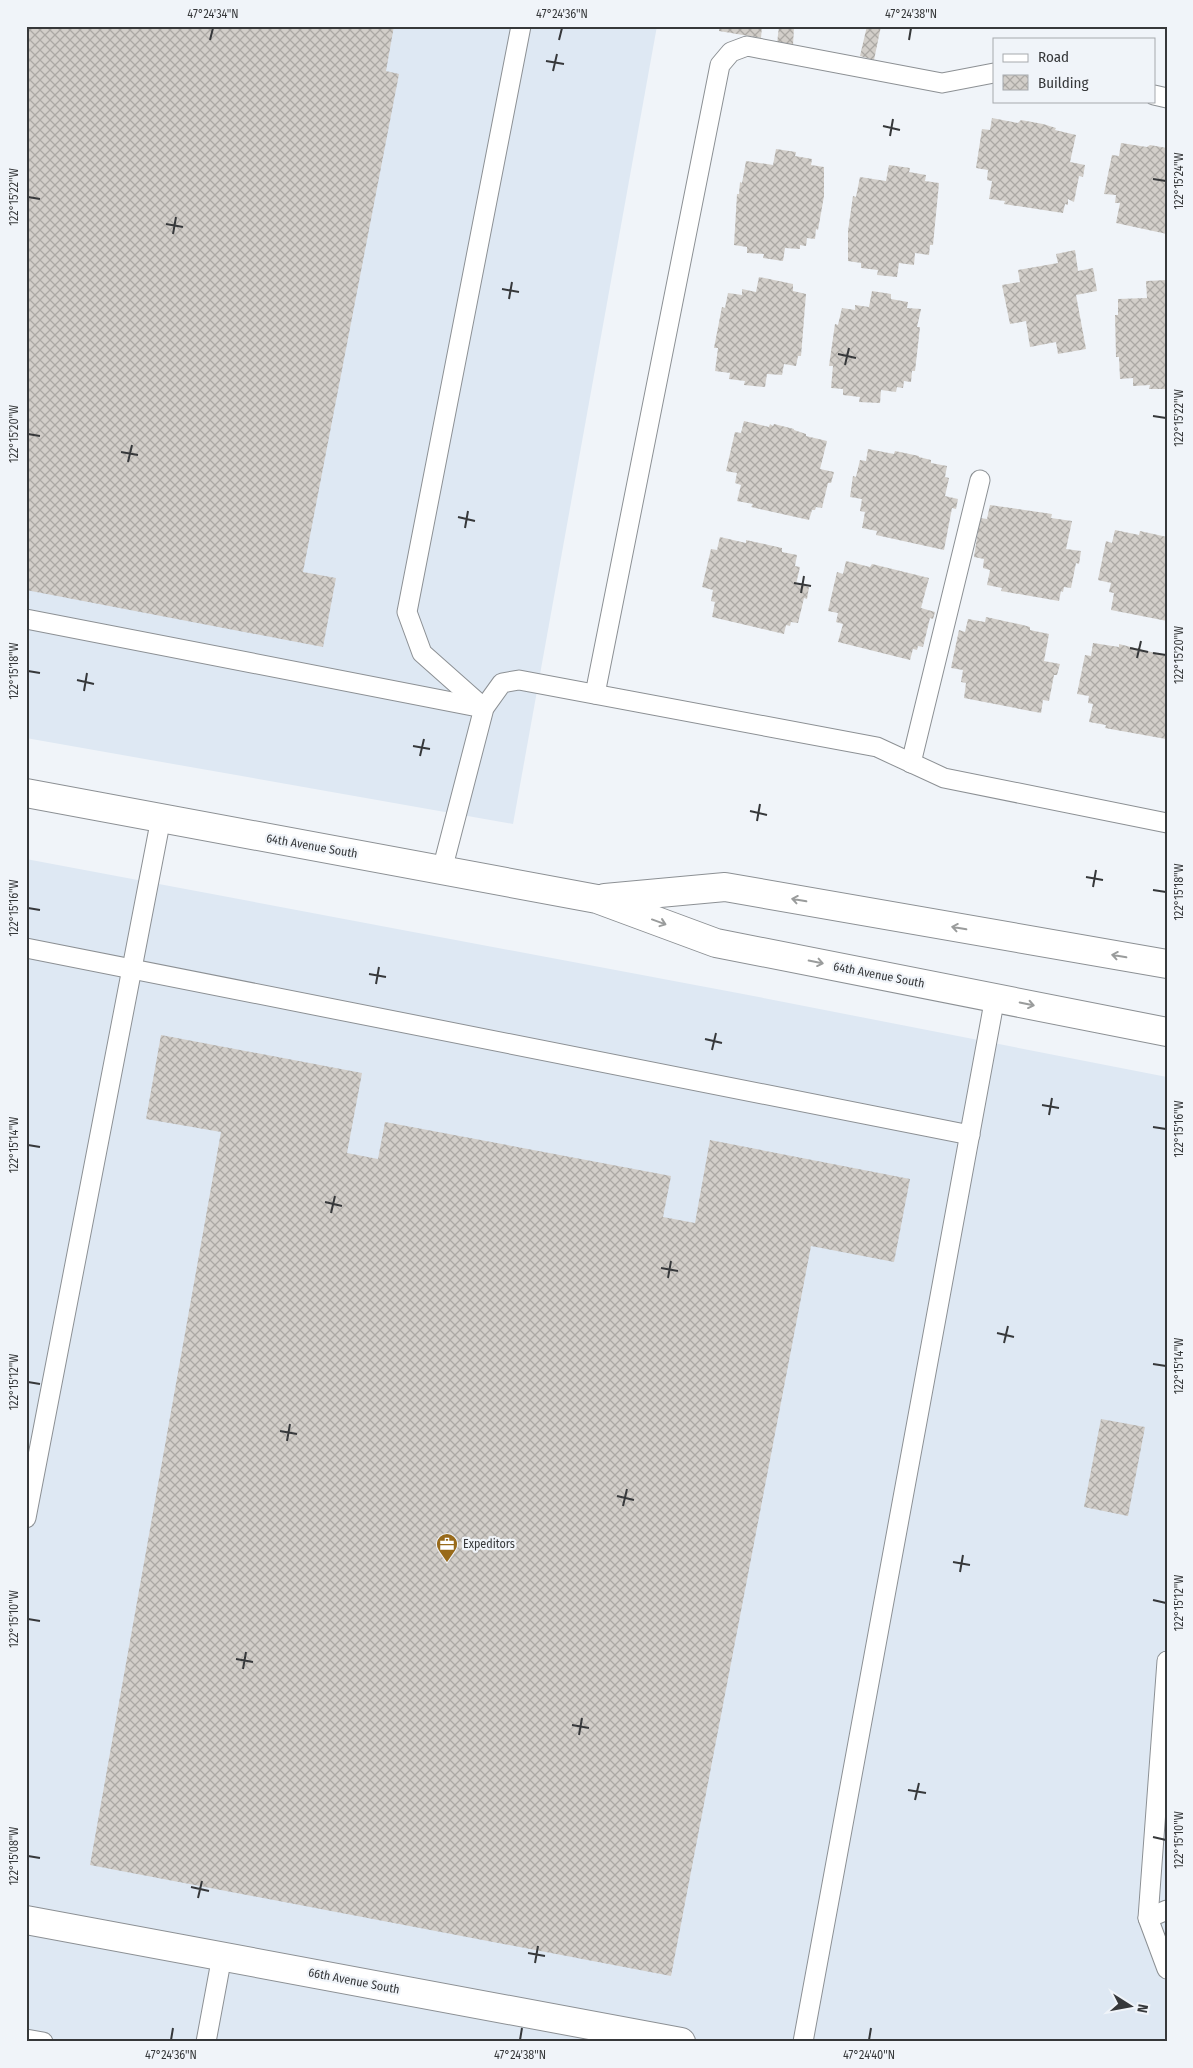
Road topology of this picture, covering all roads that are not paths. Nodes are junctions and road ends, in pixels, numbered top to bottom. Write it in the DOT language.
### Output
graph roads {
  1 [pos="521,26"];
  2 [pos="993,73"];
  3 [pos="980,480"];
  4 [pos="26,619"];
  5 [pos="595,694"];
  6 [pos="484,708"];
  7 [pos="911,763"];
  8 [pos="26,793"];
  9 [pos="161,818"];
  10 [pos="1167,823"];
  11 [pos="442,870"];
  12 [pos="597,899"];
  13 [pos="26,948"];
  14 [pos="1167,964"];
  15 [pos="132,968"];
  16 [pos="995,997"];
  17 [pos="1167,1032"];
  18 [pos="970,1135"];
  19 [pos="26,1518"];
  20 [pos="1167,1661"];
  21 [pos="1167,1910"];
  22 [pos="1148,1918"];
  23 [pos="26,1920"];
  24 [pos="222,1956"];
  25 [pos="1167,1970"];
  26 [pos="26,2039"];
  27 [pos="43,2042"];
  28 [pos="206,2042"];
  29 [pos="681,2042"];
  30 [pos="803,2042"];
  1 -- 6 [label="lane"];
  2 -- 5 [label="lane"];
  3 -- 7 [label="lane"];
  4 -- 6 [label="lane"];
  5 -- 6 [label="lane"];
  5 -- 7 [label="lane"];
  6 -- 11 [label="lane"];
  7 -- 10 [label="lane"];
  8 -- 9 [label="street, 64th Avenue South"];
  9 -- 11 [label="street, 64th Avenue South"];
  9 -- 15 [label="lane"];
  11 -- 12 [label="street, 64th Avenue South"];
  14 -- 12 [label="street, 64th Avenue South, one-way"];
  12 -- 16 [label="street, 64th Avenue South, one-way"];
  13 -- 15 [label="lane"];
  15 -- 18 [label="lane"];
  15 -- 19 [label="lane"];
  16 -- 17 [label="street, 64th Avenue South, one-way"];
  16 -- 18 [label="lane"];
  18 -- 30 [label="lane"];
  20 -- 22 [label="lane"];
  21 -- 22 [label="lane"];
  22 -- 25 [label="lane"];
  23 -- 24 [label="street, 66th Avenue South"];
  24 -- 28 [label="lane"];
  24 -- 29 [label="street, 66th Avenue South"];
  26 -- 27 [label="lane"];
}
